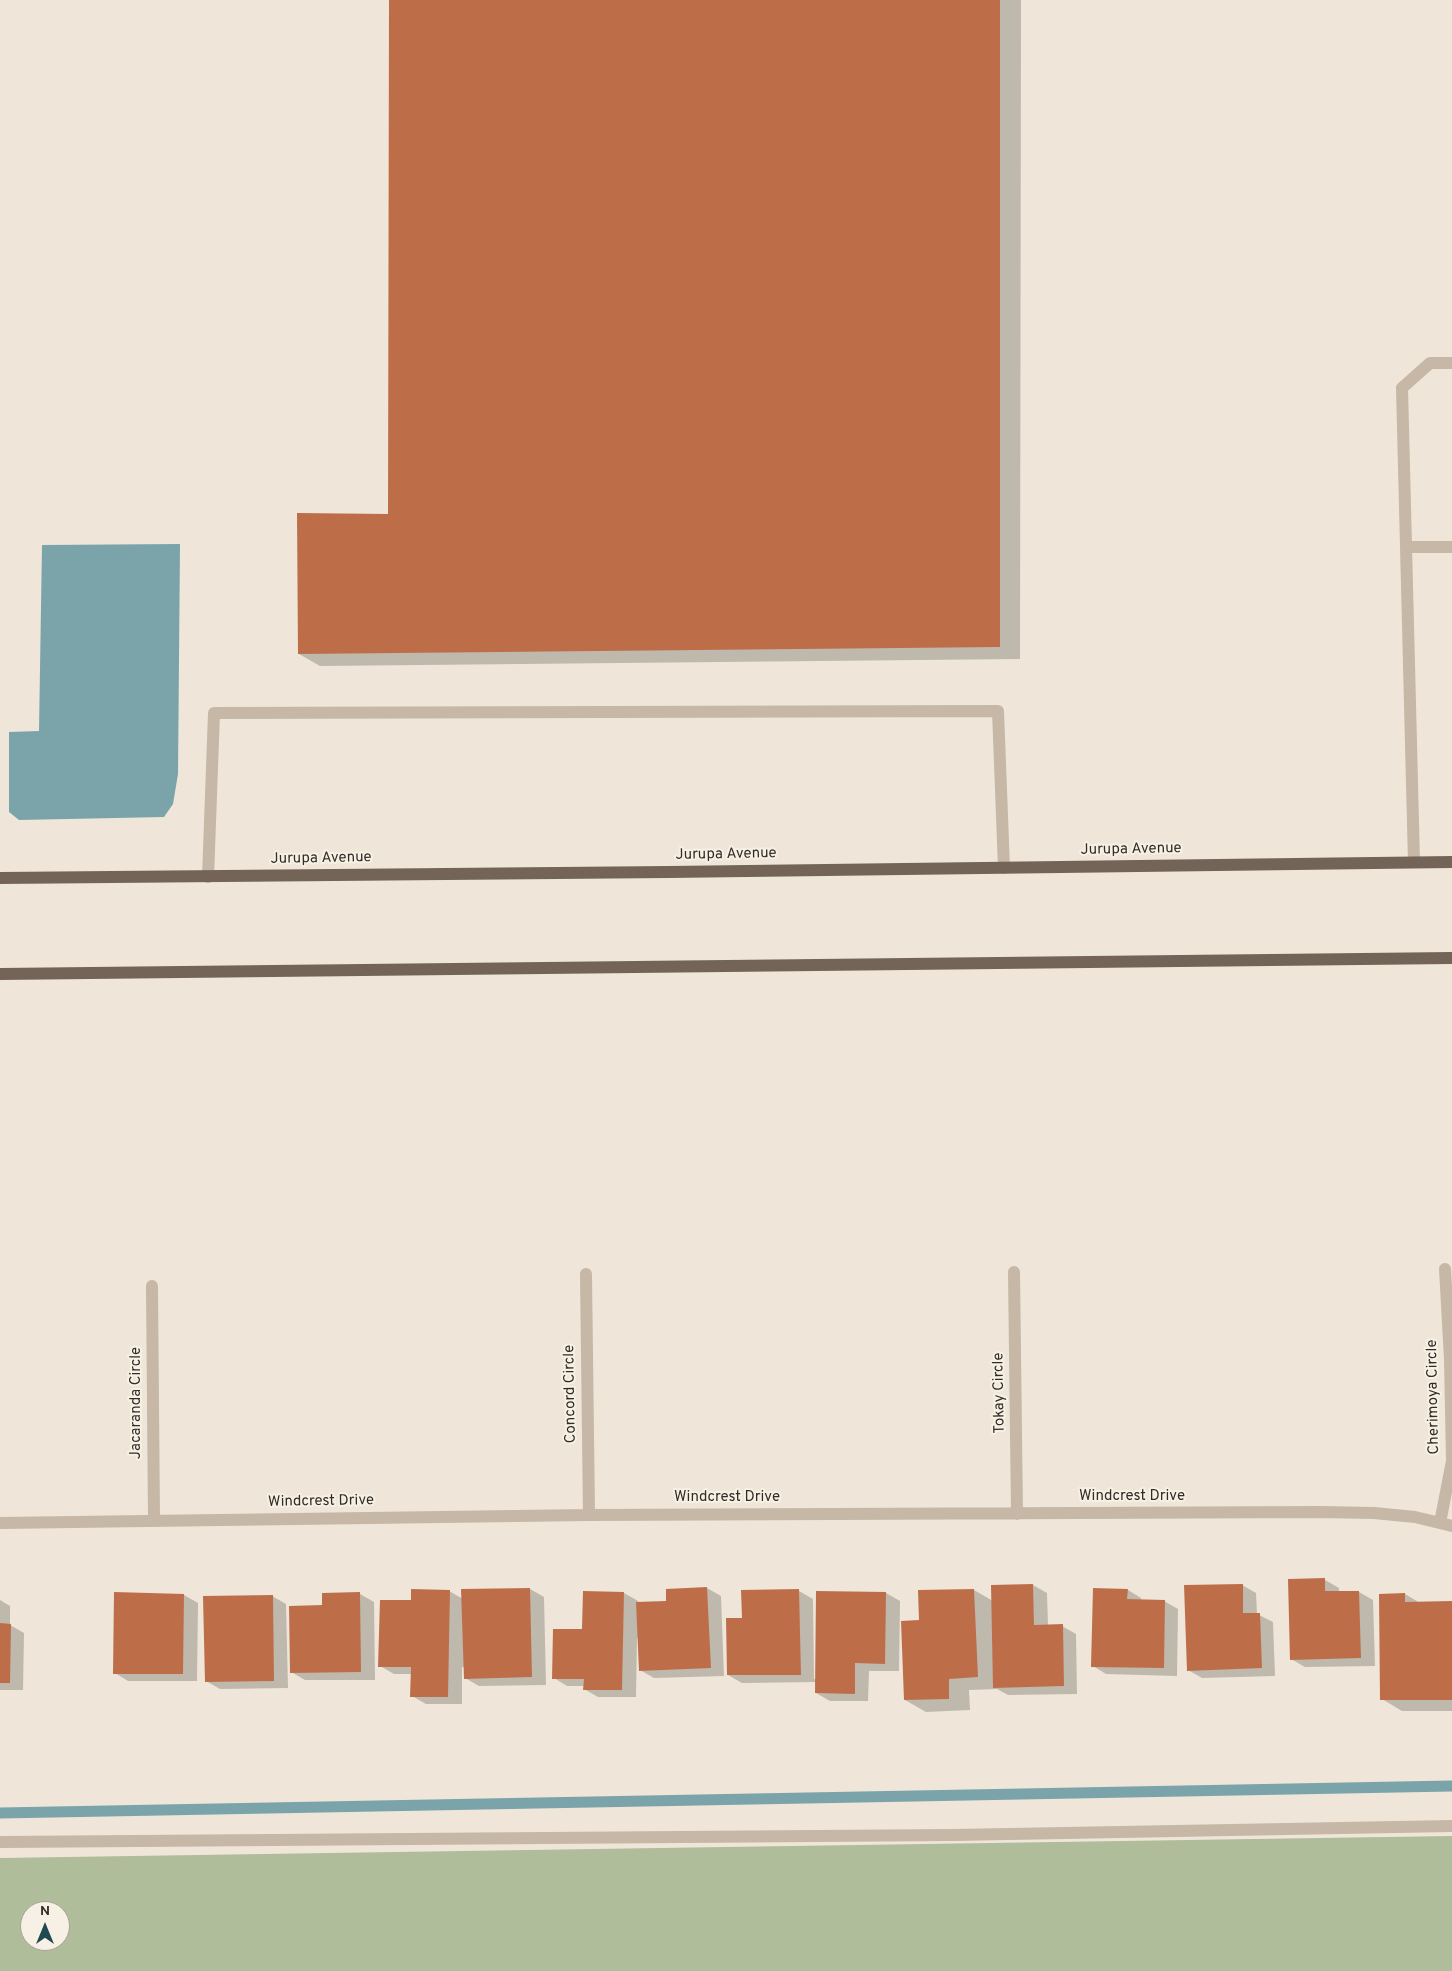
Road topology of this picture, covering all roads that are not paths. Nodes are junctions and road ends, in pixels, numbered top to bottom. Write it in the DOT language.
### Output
graph roads {
  1 [pos="1452,363"];
  2 [pos="1407,547"];
  3 [pos="1452,547"];
  4 [pos="1414,862"];
  5 [pos="1452,862"];
  6 [pos="1004,868"];
  7 [pos="208,877"];
  8 [pos="0,878"];
  9 [pos="1452,958"];
  10 [pos="0,974"];
  11 [pos="1445,1269"];
  12 [pos="1014,1272"];
  13 [pos="586,1274"];
  14 [pos="152,1286"];
  15 [pos="589,1514"];
  16 [pos="1017,1514"];
  17 [pos="154,1520"];
  18 [pos="0,1523"];
  19 [pos="1446,1524"];
  20 [pos="1452,1826"];
  21 [pos="0,1842"];
  1 -- 2 [label="street"];
  2 -- 3 [label="street"];
  2 -- 4 [label="street"];
  4 -- 5 [label="main road, Jurupa Avenue"];
  4 -- 6 [label="main road, Jurupa Avenue"];
  6 -- 7 [label="main road, Jurupa Avenue"];
  6 -- 7 [label="street"];
  7 -- 8 [label="main road, Jurupa Avenue"];
  9 -- 10 [label="main road"];
  11 -- 19 [label="street, Cherimoya Circle"];
  12 -- 16 [label="street, Tokay Circle"];
  13 -- 15 [label="street, Concord Circle"];
  14 -- 17 [label="street, Jacaranda Circle"];
  15 -- 16 [label="street, Windcrest Drive"];
  15 -- 17 [label="street, Windcrest Drive"];
  16 -- 19 [label="street, Windcrest Drive"];
  17 -- 18 [label="street, Windcrest Drive"];
  20 -- 21 [label="street"];
}
